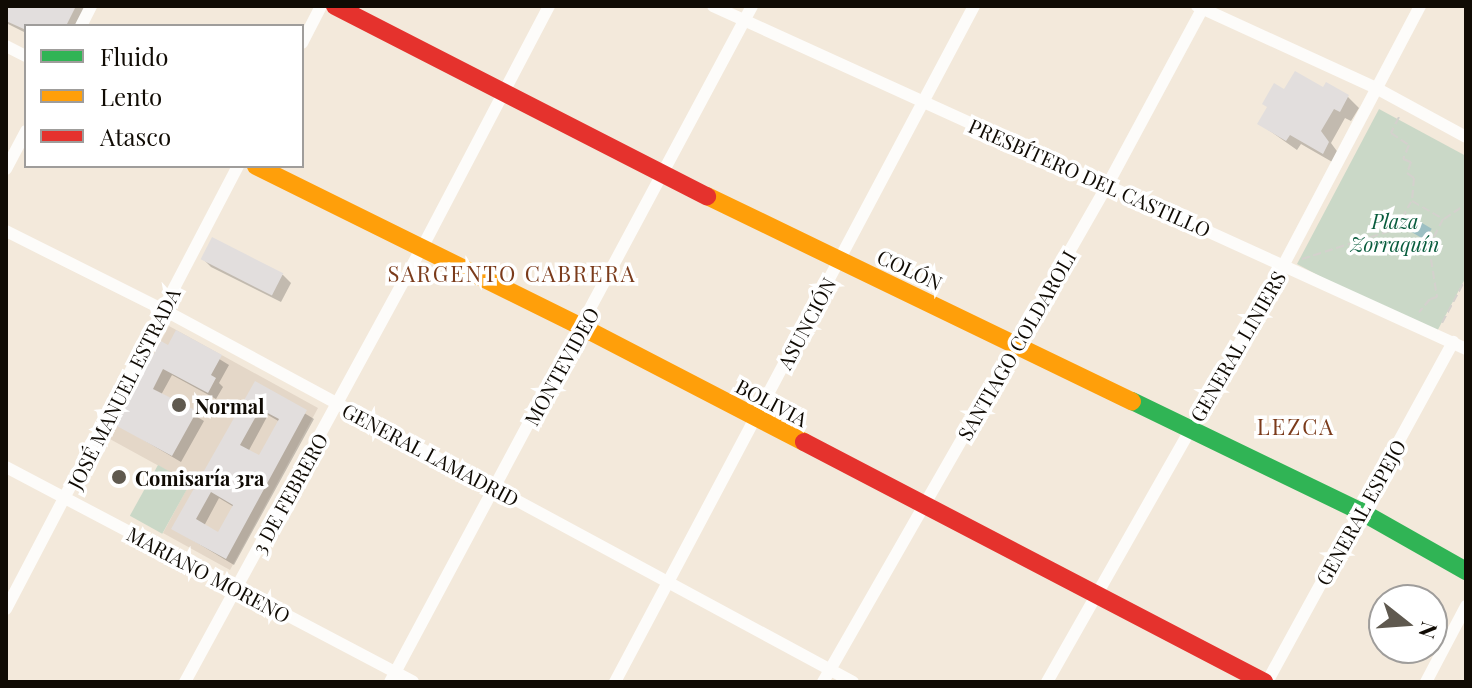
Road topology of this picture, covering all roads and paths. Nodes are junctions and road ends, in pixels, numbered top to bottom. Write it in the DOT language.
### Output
graph roads {
  1 [pos="91,6"];
  2 [pos="321,6"];
  3 [pos="335,6"];
  4 [pos="549,6"];
  5 [pos="713,6"];
  6 [pos="752,6"];
  7 [pos="974,6"];
  8 [pos="1420,6"];
  9 [pos="1201,7"];
  10 [pos="744,22"];
  11 [pos="82,24"];
  12 [pos="304,39"];
  13 [pos="6,46"];
  14 [pos="24,55"];
  15 [pos="1376,88"];
  16 [pos="503,93"];
  17 [pos="924,103"];
  18 [pos="1405,104"];
  19 [pos="24,135"];
  20 [pos="1466,137"];
  21 [pos="237,168"];
  22 [pos="260,168"];
  23 [pos="6,169"];
  24 [pos="663,175"];
  25 [pos="1108,184"];
  26 [pos="1412,201"];
  27 [pos="1466,204"];
  28 [pos="1443,219"];
  29 [pos="6,231"];
  30 [pos="422,248"];
  31 [pos="838,260"];
  32 [pos="1284,264"];
  33 [pos="1466,278"];
  34 [pos="164,310"];
  35 [pos="1412,324"];
  36 [pos="582,327"];
  37 [pos="1436,335"];
  38 [pos="1453,342"];
  39 [pos="1017,343"];
  40 [pos="1466,349"];
  41 [pos="338,404"];
  42 [pos="756,418"];
  43 [pos="1189,429"];
  44 [pos="6,467"];
  45 [pos="494,488"];
  46 [pos="66,498"];
  47 [pos="925,506"];
  48 [pos="1360,511"];
  49 [pos="1466,571"];
  50 [pos="669,582"];
  51 [pos="235,588"];
  52 [pos="1097,597"];
  53 [pos="1466,606"];
  54 [pos="6,609"];
  55 [pos="830,670"];
  56 [pos="393,677"];
  57 [pos="185,682"];
  58 [pos="413,682"];
  59 [pos="615,682"];
  60 [pos="823,682"];
  61 [pos="853,682"];
  62 [pos="1047,682"];
  63 [pos="1266,682"];
  64 [pos="1426,682"];
  1 -- 11 [label="street"];
  2 -- 12 [label="street"];
  3 -- 16 [label="street, COLÓN"];
  4 -- 16 [label="street, 3 DE FEBRERO"];
  5 -- 10 [label="street, PRESBÍTERO DEL CASTILLO"];
  6 -- 10 [label="street, MONTEVIDEO"];
  7 -- 17 [label="street, ASUNCIÓN"];
  8 -- 15 [label="street, GENERAL LINIERS"];
  9 -- 15 [label="street"];
  9 -- 25 [label="street, SANTIAGO COLDAROLI"];
  10 -- 17 [label="street, PRESBÍTERO DEL CASTILLO"];
  10 -- 24 [label="street, MONTEVIDEO"];
  13 -- 14 [label="street"];
  15 -- 18 [label="street"];
  15 -- 32 [label="street, GENERAL LINIERS"];
  16 -- 24 [label="street, COLÓN"];
  16 -- 30 [label="street, 3 DE FEBRERO"];
  17 -- 25 [label="street, PRESBÍTERO DEL CASTILLO"];
  17 -- 31 [label="street, ASUNCIÓN"];
  18 -- 20 [label="street"];
  18 -- 26 [label="path"];
  19 -- 23 [label="street"];
  21 -- 34 [label="street, JOSÉ MANUEL ESTRADA"];
  22 -- 30 [label="street, BOLIVIA"];
  24 -- 31 [label="street, COLÓN"];
  24 -- 36 [label="street, MONTEVIDEO"];
  25 -- 32 [label="street, PRESBÍTERO DEL CASTILLO"];
  25 -- 39 [label="street, SANTIAGO COLDAROLI"];
  26 -- 28 [label="path"];
  26 -- 32 [label="path"];
  27 -- 28 [label="path"];
  28 -- 35 [label="path"];
  29 -- 34 [label="street, GENERAL LAMADRID"];
  30 -- 36 [label="street, BOLIVIA"];
  30 -- 41 [label="street, 3 DE FEBRERO"];
  31 -- 39 [label="street, COLÓN"];
  31 -- 42 [label="street, ASUNCIÓN"];
  32 -- 35 [label="street, PRESBÍTERO DEL CASTILLO"];
  32 -- 43 [label="street, GENERAL LINIERS"];
  33 -- 37 [label="path"];
  34 -- 41 [label="street, GENERAL LAMADRID"];
  34 -- 46 [label="street, JOSÉ MANUEL ESTRADA"];
  35 -- 37 [label="street, PRESBÍTERO DEL CASTILLO"];
  36 -- 42 [label="street, BOLIVIA"];
  36 -- 45 [label="street, MONTEVIDEO"];
  37 -- 38 [label="street, PRESBÍTERO DEL CASTILLO"];
  38 -- 40 [label="street, PRESBÍTERO DEL CASTILLO"];
  38 -- 48 [label="street, GENERAL ESPEJO"];
  39 -- 43 [label="street, COLÓN"];
  39 -- 47 [label="street, SANTIAGO COLDAROLI"];
  41 -- 45 [label="street, GENERAL LAMADRID"];
  41 -- 51 [label="street, 3 DE FEBRERO"];
  42 -- 47 [label="street, BOLIVIA"];
  42 -- 50 [label="street, ASUNCIÓN"];
  43 -- 48 [label="street, COLÓN"];
  43 -- 52 [label="street, GENERAL LINIERS"];
  44 -- 46 [label="street, MARIANO MORENO"];
  45 -- 50 [label="street, GENERAL LAMADRID"];
  45 -- 56 [label="street, MONTEVIDEO"];
  46 -- 51 [label="street, MARIANO MORENO"];
  46 -- 54 [label="street, JOSÉ MANUEL ESTRADA"];
  47 -- 52 [label="street, BOLIVIA"];
  47 -- 55 [label="street, SANTIAGO COLDAROLI"];
  48 -- 49 [label="street, COLÓN"];
  48 -- 63 [label="street, GENERAL ESPEJO"];
  50 -- 55 [label="street, GENERAL LAMADRID"];
  50 -- 59 [label="street, ASUNCIÓN"];
  51 -- 56 [label="street, MARIANO MORENO"];
  51 -- 57 [label="street, 3 DE FEBRERO"];
  52 -- 62 [label="street, GENERAL LINIERS"];
  52 -- 63 [label="street, BOLIVIA"];
  53 -- 64 [label="street"];
  55 -- 60 [label="street, SANTIAGO COLDAROLI"];
  55 -- 61 [label="street, GENERAL LAMADRID"];
  56 -- 58 [label="street, MARIANO MORENO"];
}
